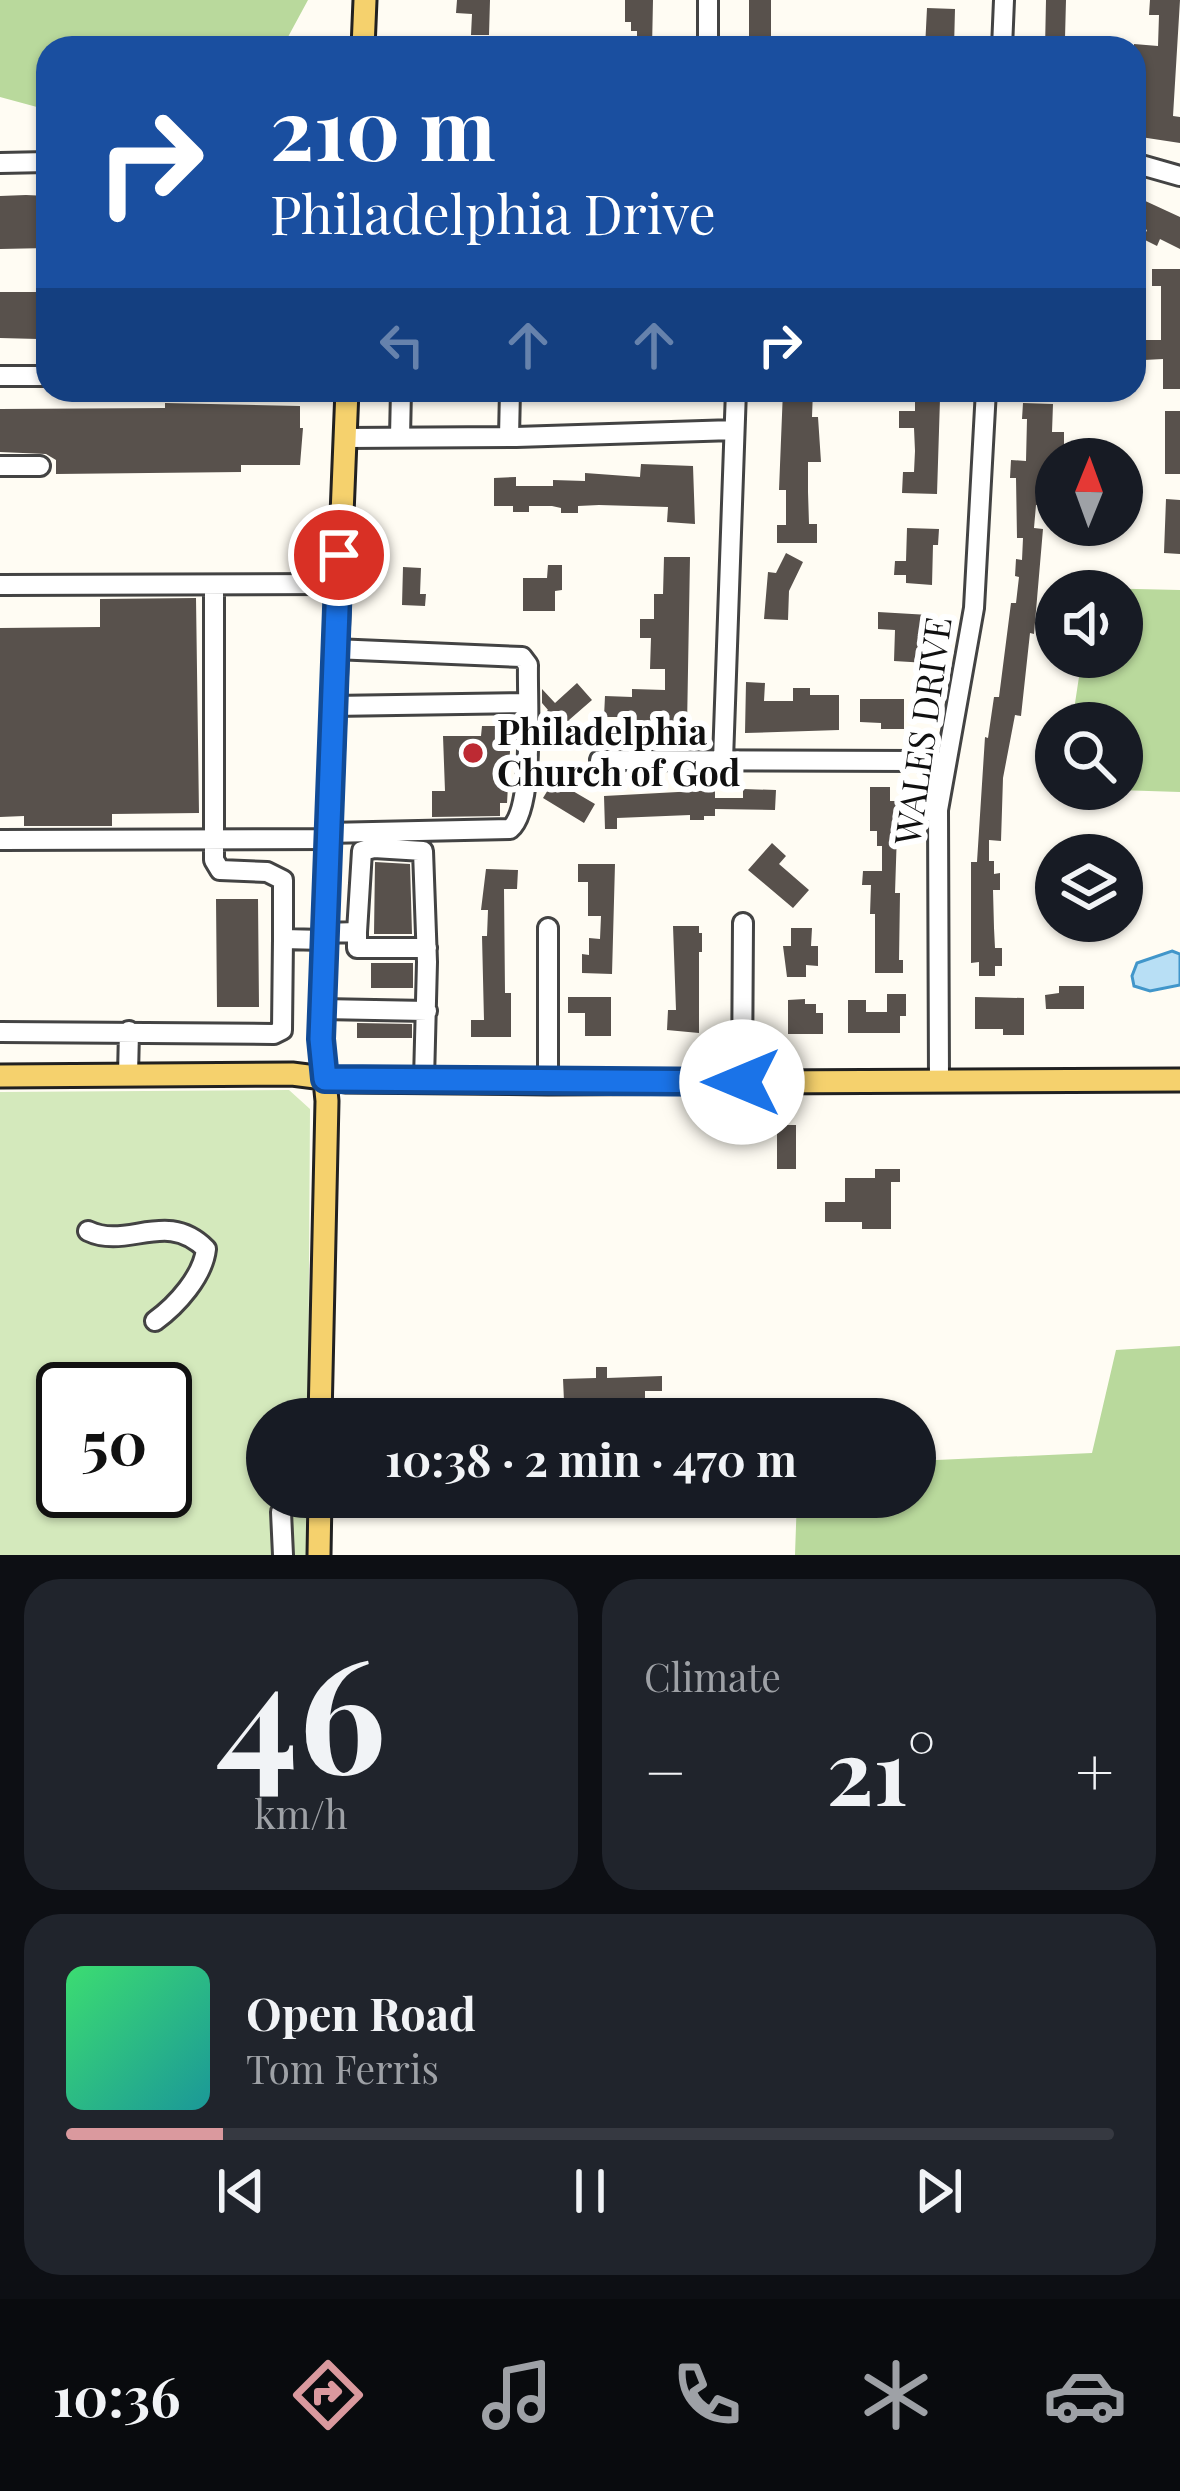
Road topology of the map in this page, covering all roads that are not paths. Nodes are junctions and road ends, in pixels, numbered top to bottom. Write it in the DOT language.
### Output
graph roads {
  1 [pos="365,0"];
  2 [pos="708,0"];
  3 [pos="1004,0"];
  4 [pos="364,36"];
  5 [pos="708,36"];
  6 [pos="1002,36"];
  7 [pos="36,162"];
  8 [pos="0,163"];
  9 [pos="1146,166"];
  10 [pos="1180,176"];
  11 [pos="0,376"];
  12 [pos="36,376"];
  13 [pos="346,402"];
  14 [pos="400,402"];
  15 [pos="510,402"];
  16 [pos="735,402"];
  17 [pos="985,402"];
  18 [pos="734,430"];
  19 [pos="400,437"];
  20 [pos="509,437"];
  21 [pos="345,438"];
  22 [pos="0,466"];
  23 [pos="40,466"];
  24 [pos="338,584"];
  25 [pos="0,585"];
  26 [pos="214,585"];
  27 [pos="334,649"];
  28 [pos="527,703"];
  29 [pos="332,706"];
  30 [pos="600,760"];
  31 [pos="722,760"];
  32 [pos="944,764"];
  33 [pos="327,836"];
  34 [pos="214,839"];
  35 [pos="0,840"];
  36 [pos="743,923"];
  37 [pos="548,928"];
  38 [pos="357,932"];
  39 [pos="324,937"];
  40 [pos="283,939"];
  41 [pos="427,948"];
  42 [pos="322,1009"];
  43 [pos="427,1011"];
  44 [pos="129,1031"];
  45 [pos="0,1032"];
  46 [pos="128,1075"];
  47 [pos="0,1076"];
  48 [pos="325,1079"];
  49 [pos="424,1080"];
  50 [pos="1180,1080"];
  51 [pos="939,1081"];
  52 [pos="742,1082"];
  53 [pos="548,1083"];
  54 [pos="88,1231"];
  55 [pos="155,1322"];
  56 [pos="320,1398"];
  57 [pos="281,1518"];
  58 [pos="320,1518"];
  59 [pos="283,1555"];
  60 [pos="320,1555"];
  1 -- 4 [label="main road"];
  2 -- 5 [label="street"];
  3 -- 6 [label="street"];
  7 -- 8 [label="street"];
  9 -- 10 [label="street"];
  11 -- 12 [label="street"];
  13 -- 21 [label="main road"];
  14 -- 19 [label="street"];
  15 -- 20 [label="street"];
  16 -- 18 [label="street"];
  17 -- 32 [label="street, WALES DRIVE"];
  18 -- 20 [label="street"];
  18 -- 31 [label="street"];
  19 -- 20 [label="street"];
  19 -- 21 [label="street"];
  21 -- 24 [label="main road"];
  22 -- 23 [label="street"];
  24 -- 26 [label="street"];
  24 -- 27 [label="main road"];
  25 -- 26 [label="street"];
  26 -- 34 [label="street"];
  27 -- 28 [label="street"];
  27 -- 29 [label="main road"];
  28 -- 29 [label="street"];
  28 -- 33 [label="street"];
  29 -- 33 [label="main road"];
  30 -- 31 [label="street"];
  31 -- 32 [label="street"];
  32 -- 51 [label="street, WALES DRIVE"];
  33 -- 34 [label="street"];
  33 -- 39 [label="main road"];
  34 -- 35 [label="street"];
  34 -- 40 [label="street"];
  36 -- 52 [label="street"];
  37 -- 53 [label="street"];
  38 -- 39 [label="street"];
  38 -- 41 [label="street"];
  38 -- 41 [label="street"];
  39 -- 40 [label="street"];
  39 -- 42 [label="main road"];
  40 -- 44 [label="street"];
  41 -- 43 [label="street"];
  42 -- 43 [label="street"];
  42 -- 48 [label="main road"];
  43 -- 49 [label="street"];
  44 -- 45 [label="street"];
  44 -- 46 [label="street"];
  46 -- 47 [label="main road"];
  46 -- 48 [label="main road"];
  48 -- 49 [label="main road"];
  48 -- 56 [label="main road"];
  49 -- 53 [label="main road"];
  50 -- 51 [label="main road"];
  51 -- 52 [label="main road"];
  52 -- 53 [label="main road"];
  54 -- 55 [label="street"];
  57 -- 59 [label="street"];
  58 -- 60 [label="main road"];
}
